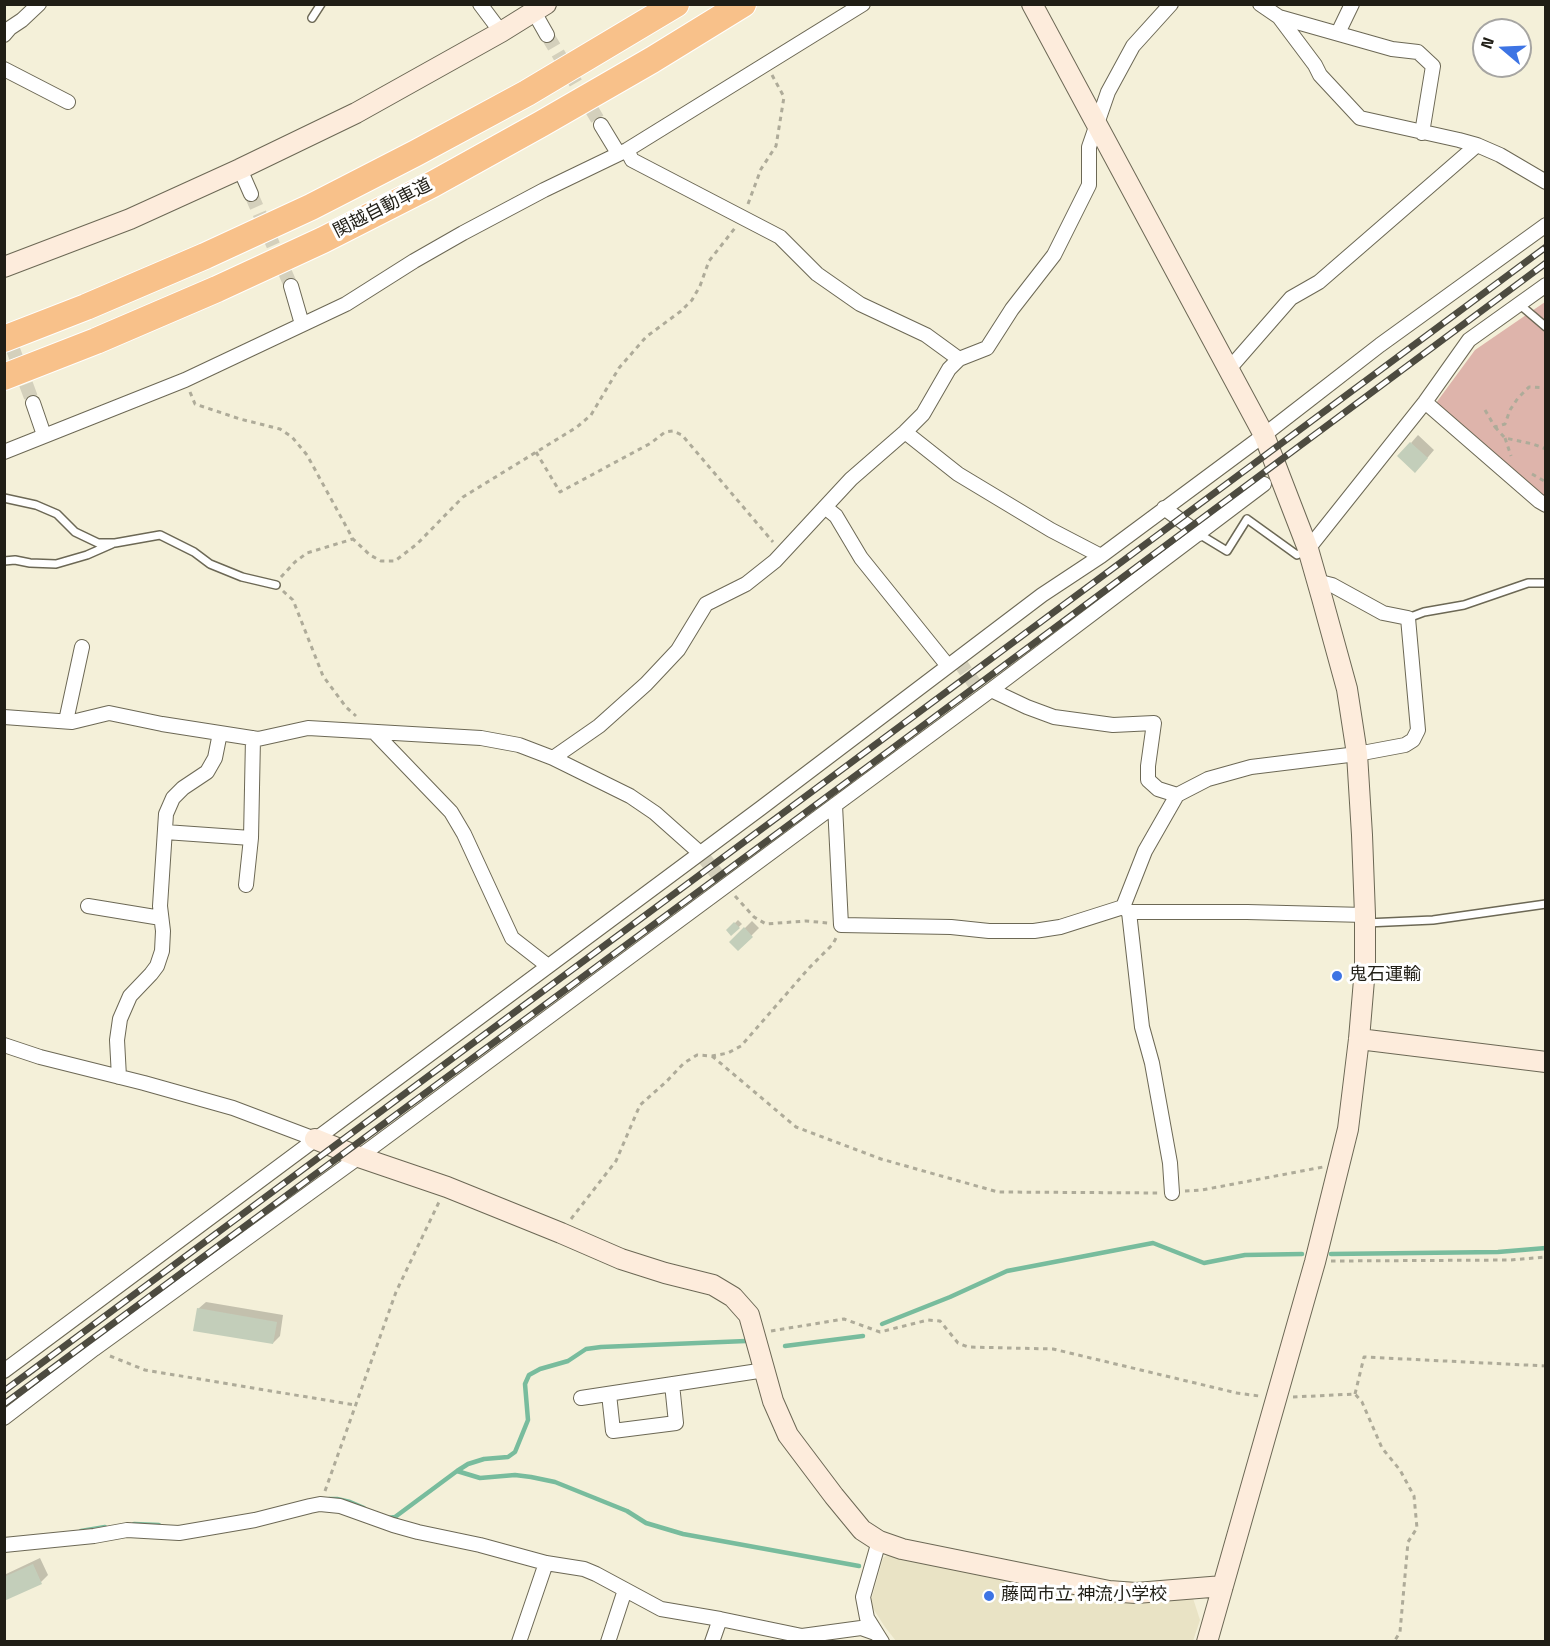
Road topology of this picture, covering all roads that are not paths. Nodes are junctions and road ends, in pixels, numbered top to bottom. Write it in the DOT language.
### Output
graph roads {
  1 [pos="39,4"];
  2 [pos="321,4"];
  3 [pos="480,4"];
  4 [pos="676,4"];
  5 [pos="743,4"];
  6 [pos="863,4"];
  7 [pos="1032,4"];
  8 [pos="1171,4"];
  9 [pos="1260,4"];
  10 [pos="1352,4"];
  11 [pos="540,8"];
  12 [pos="1279,17"];
  13 [pos="312,18"];
  14 [pos="4,19"];
  15 [pos="22,20"];
  16 [pos="501,32"];
  17 [pos="1338,33"];
  18 [pos="4,35"];
  19 [pos="548,35"];
  20 [pos="4,69"];
  21 [pos="68,102"];
  22 [pos="601,125"];
  23 [pos="1096,127"];
  24 [pos="1422,133"];
  25 [pos="1477,145"];
  26 [pos="622,151"];
  27 [pos="240,169"];
  28 [pos="1545,182"];
  29 [pos="250,194"];
  30 [pos="1545,225"];
  31 [pos="4,267"];
  32 [pos="1545,285"];
  33 [pos="291,286"];
  34 [pos="1519,304"];
  35 [pos="302,324"];
  36 [pos="1545,330"];
  37 [pos="4,339"];
  38 [pos="959,358"];
  39 [pos="1229,369"];
  40 [pos="4,377"];
  41 [pos="1425,402"];
  42 [pos="33,403"];
  43 [pos="905,432"];
  44 [pos="44,435"];
  45 [pos="1264,435"];
  46 [pos="4,452"];
  47 [pos="1264,484"];
  48 [pos="4,498"];
  49 [pos="1545,505"];
  50 [pos="825,507"];
  51 [pos="1164,508"];
  52 [pos="1199,534"];
  53 [pos="115,543"];
  54 [pos="1308,549"];
  55 [pos="1101,556"];
  56 [pos="4,561"];
  57 [pos="1316,581"];
  58 [pos="1545,583"];
  59 [pos="276,585"];
  60 [pos="1408,618"];
  61 [pos="82,647"];
  62 [pos="948,666"];
  63 [pos="992,690"];
  64 [pos="4,717"];
  65 [pos="66,721"];
  66 [pos="220,733"];
  67 [pos="375,733"];
  68 [pos="253,738"];
  69 [pos="1357,754"];
  70 [pos="553,758"];
  71 [pos="1177,795"];
  72 [pos="835,805"];
  73 [pos="165,832"];
  74 [pos="251,838"];
  75 [pos="700,853"];
  76 [pos="246,885"];
  77 [pos="1545,904"];
  78 [pos="88,906"];
  79 [pos="1126,909"];
  80 [pos="161,918"];
  81 [pos="1365,919"];
  82 [pos="548,966"];
  83 [pos="1359,1039"];
  84 [pos="4,1045"];
  85 [pos="1545,1062"];
  86 [pos="119,1077"];
  87 [pos="315,1139"];
  88 [pos="359,1157"];
  89 [pos="1172,1192"];
  90 [pos="765,1370"];
  91 [pos="4,1371"];
  92 [pos="672,1384"];
  93 [pos="609,1394"];
  94 [pos="581,1398"];
  95 [pos="4,1418"];
  96 [pos="879,1541"];
  97 [pos="4,1545"];
  98 [pos="546,1563"];
  99 [pos="1223,1586"];
  100 [pos="626,1590"];
  101 [pos="720,1619"];
  102 [pos="878,1637"];
  103 [pos="519,1641"];
  104 [pos="608,1641"];
  105 [pos="712,1641"];
  106 [pos="1207,1641"];
  1 -- 15 [label="street"];
  2 -- 13 [label="lane"];
  3 -- 16 [label="street"];
  4 -- 37 [label="highway, 関越自動車道"];
  5 -- 40 [label="highway, 関越自動車道"];
  6 -- 26 [label="street"];
  7 -- 23 [label="street"];
  8 -- 23 [label="street"];
  9 -- 12 [label="street"];
  10 -- 17 [label="street"];
  11 -- 16 [label="street"];
  11 -- 19 [label="street"];
  12 -- 17 [label="street"];
  12 -- 24 [label="street"];
  14 -- 15 [label="street"];
  15 -- 18 [label="street"];
  16 -- 27 [label="street"];
  17 -- 24 [label="street"];
  20 -- 21 [label="street"];
  22 -- 26 [label="street"];
  23 -- 38 [label="street"];
  23 -- 39 [label="street"];
  24 -- 25 [label="street"];
  25 -- 28 [label="street"];
  25 -- 39 [label="street"];
  26 -- 35 [label="street"];
  26 -- 38 [label="street"];
  27 -- 29 [label="street"];
  27 -- 31 [label="street"];
  30 -- 45 [label="street"];
  32 -- 34 [label="street"];
  33 -- 35 [label="street"];
  34 -- 36 [label="lane"];
  34 -- 41 [label="street"];
  35 -- 44 [label="street"];
  38 -- 43 [label="street"];
  39 -- 45 [label="street"];
  41 -- 49 [label="street"];
  41 -- 54 [label="street"];
  42 -- 44 [label="street"];
  43 -- 50 [label="street"];
  43 -- 55 [label="street"];
  44 -- 46 [label="street"];
  45 -- 51 [label="street"];
  45 -- 54 [label="street"];
  47 -- 52 [label="street"];
  48 -- 53 [label="lane"];
  50 -- 62 [label="street"];
  50 -- 70 [label="street"];
  51 -- 52 [label="street"];
  51 -- 55 [label="street"];
  52 -- 54 [label="lane"];
  52 -- 63 [label="street"];
  53 -- 56 [label="lane"];
  53 -- 59 [label="lane"];
  54 -- 57 [label="street"];
  55 -- 62 [label="street"];
  57 -- 60 [label="street"];
  57 -- 69 [label="street"];
  58 -- 60 [label="lane"];
  60 -- 69 [label="street"];
  61 -- 65 [label="street"];
  62 -- 75 [label="street"];
  63 -- 71 [label="street"];
  63 -- 72 [label="street"];
  64 -- 65 [label="street"];
  65 -- 66 [label="street"];
  66 -- 68 [label="street"];
  66 -- 73 [label="street"];
  67 -- 68 [label="street"];
  67 -- 70 [label="street"];
  67 -- 82 [label="street"];
  68 -- 74 [label="street"];
  69 -- 71 [label="street"];
  69 -- 81 [label="street"];
  70 -- 75 [label="street"];
  71 -- 79 [label="street"];
  72 -- 79 [label="street"];
  72 -- 88 [label="street"];
  73 -- 74 [label="street"];
  73 -- 80 [label="street"];
  74 -- 76 [label="street"];
  75 -- 82 [label="street"];
  77 -- 81 [label="lane"];
  78 -- 80 [label="street"];
  79 -- 81 [label="street"];
  79 -- 89 [label="street"];
  80 -- 86 [label="street"];
  81 -- 83 [label="street"];
  82 -- 87 [label="street"];
  83 -- 85 [label="street"];
  83 -- 99 [label="street"];
  84 -- 86 [label="street"];
  86 -- 87 [label="street"];
  87 -- 88 [label="street"];
  87 -- 91 [label="street"];
  88 -- 90 [label="street"];
  88 -- 95 [label="street"];
  90 -- 92 [label="street"];
  90 -- 96 [label="street"];
  92 -- 93 [label="street"];
  92 -- 93 [label="street"];
  93 -- 94 [label="street"];
  96 -- 99 [label="street"];
  96 -- 102 [label="street"];
  97 -- 98 [label="street"];
  98 -- 100 [label="street"];
  98 -- 103 [label="street"];
  99 -- 106 [label="street"];
  100 -- 101 [label="street"];
  100 -- 104 [label="street"];
  101 -- 102 [label="street"];
  101 -- 105 [label="street"];
}
